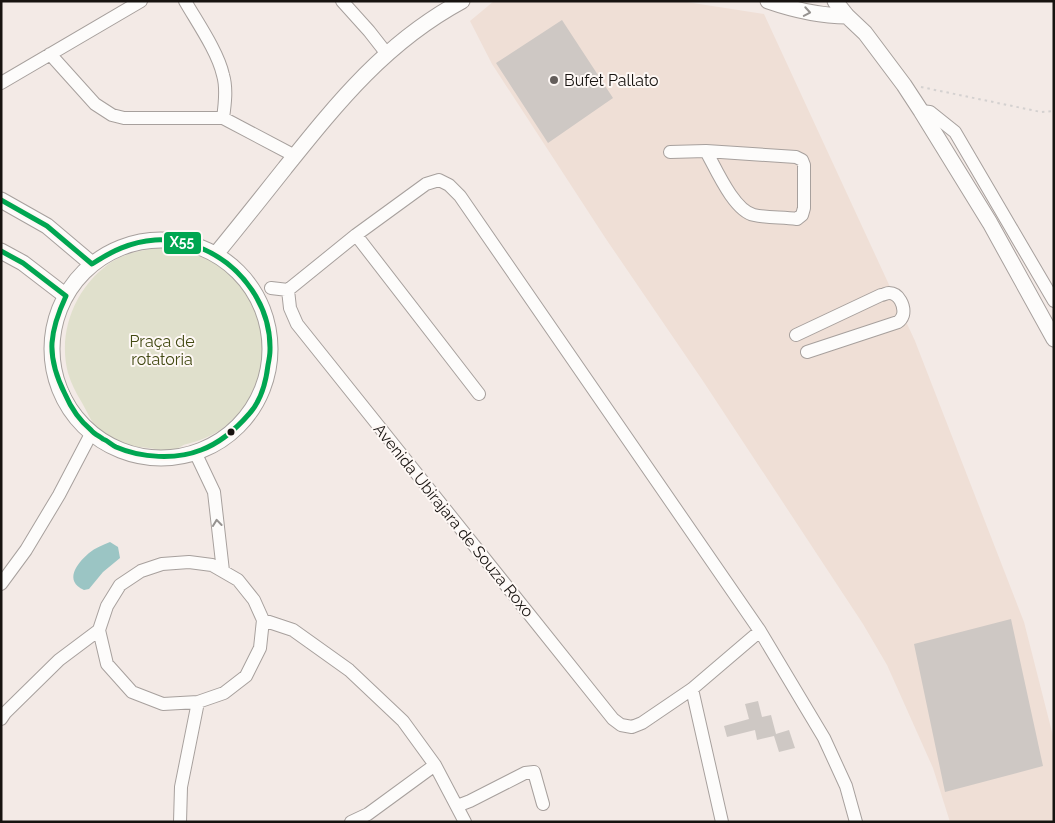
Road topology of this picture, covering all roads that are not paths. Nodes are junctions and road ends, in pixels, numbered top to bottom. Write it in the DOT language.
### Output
graph roads {
  1 [pos="141,1"];
  2 [pos="185,1"];
  3 [pos="462,1"];
  4 [pos="768,1"];
  5 [pos="835,1"];
  6 [pos="343,2"];
  7 [pos="847,16"];
  8 [pos="50,54"];
  9 [pos="387,54"];
  10 [pos="1,83"];
  11 [pos="921,111"];
  12 [pos="223,118"];
  13 [pos="706,151"];
  14 [pos="670,152"];
  15 [pos="295,156"];
  16 [pos="1,200"];
  17 [pos="356,235"];
  18 [pos="1,251"];
  19 [pos="216,254"];
  20 [pos="92,264"];
  21 [pos="271,288"];
  22 [pos="288,290"];
  23 [pos="66,296"];
  24 [pos="1054,301"];
  25 [pos="796,334"];
  26 [pos="1054,339"];
  27 [pos="807,352"];
  28 [pos="479,394"];
  29 [pos="92,432"];
  30 [pos="195,452"];
  31 [pos="223,571"];
  32 [pos="1,584"];
  33 [pos="263,620"];
  34 [pos="99,630"];
  35 [pos="760,631"];
  36 [pos="692,689"];
  37 [pos="198,702"];
  38 [pos="1,719"];
  39 [pos="435,765"];
  40 [pos="544,804"];
  41 [pos="457,806"];
  42 [pos="180,822"];
  43 [pos="351,822"];
  44 [pos="465,822"];
  45 [pos="722,822"];
  46 [pos="856,822"];
  1 -- 8 [label="street"];
  2 -- 12 [label="street"];
  3 -- 9 [label="main road"];
  4 -- 7 [label="main road, one-way"];
  5 -- 7 [label="main road"];
  6 -- 9 [label="street"];
  7 -- 11 [label="main road"];
  8 -- 10 [label="street"];
  8 -- 12 [label="street"];
  9 -- 15 [label="main road"];
  11 -- 24 [label="street"];
  11 -- 26 [label="main road"];
  12 -- 15 [label="street"];
  13 -- 13 [label="street"];
  13 -- 14 [label="street"];
  15 -- 19 [label="main road"];
  16 -- 20 [label="main road"];
  17 -- 22 [label="street"];
  17 -- 28 [label="street"];
  17 -- 35 [label="street"];
  18 -- 23 [label="main road"];
  19 -- 20 [label="main road"];
  19 -- 30 [label="main road"];
  20 -- 23 [label="main road"];
  21 -- 22 [label="street"];
  22 -- 36 [label="street, Avenida Ubirajara de Souza Roxo"];
  23 -- 29 [label="main road"];
  25 -- 27 [label="street"];
  29 -- 30 [label="main road"];
  29 -- 32 [label="street"];
  31 -- 30 [label="street, one-way"];
  31 -- 33 [label="street"];
  31 -- 34 [label="street"];
  33 -- 37 [label="street"];
  33 -- 39 [label="street"];
  34 -- 37 [label="street"];
  34 -- 38 [label="street"];
  35 -- 36 [label="street"];
  35 -- 46 [label="street"];
  36 -- 45 [label="street"];
  37 -- 42 [label="street"];
  39 -- 41 [label="street"];
  39 -- 43 [label="street"];
  40 -- 41 [label="street"];
  41 -- 44 [label="street"];
}
